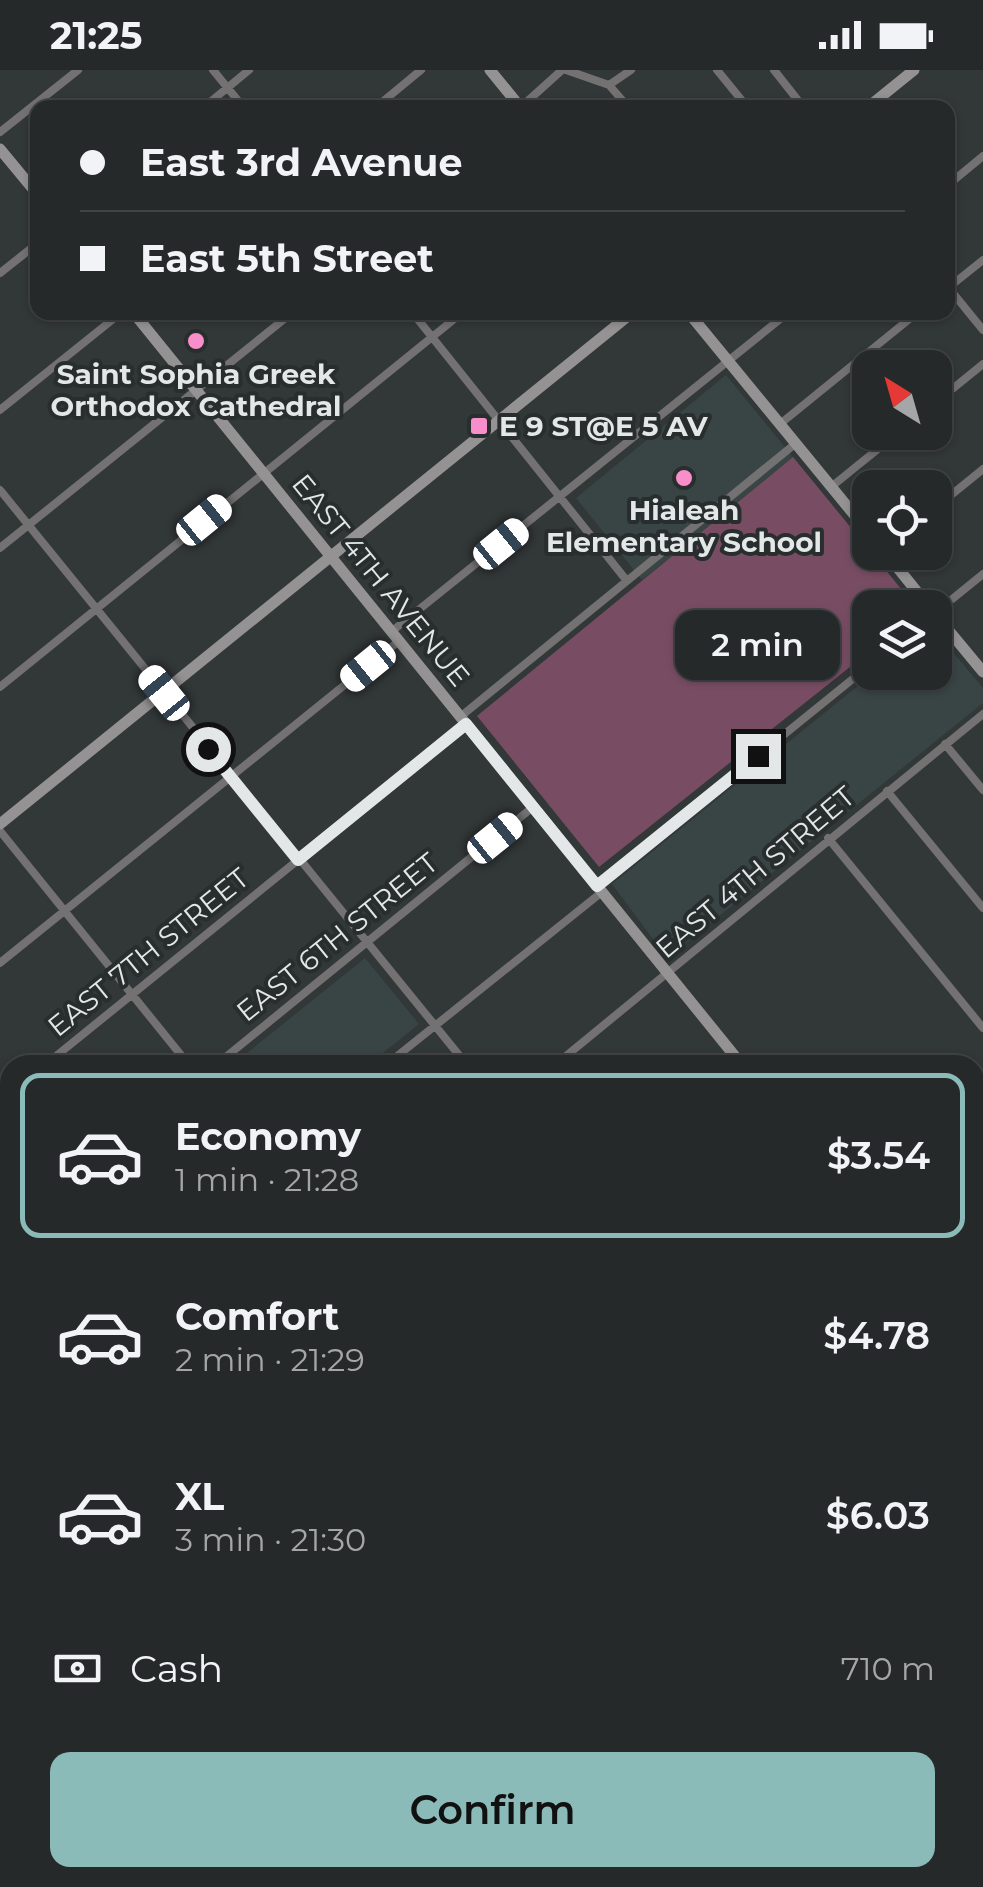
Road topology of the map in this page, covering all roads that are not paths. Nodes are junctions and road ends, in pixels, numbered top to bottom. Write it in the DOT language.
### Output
graph roads {
  1 [pos="78,70"];
  2 [pos="213,70"];
  3 [pos="249,70"];
  4 [pos="421,70"];
  5 [pos="490,70"];
  6 [pos="564,70"];
  7 [pos="631,70"];
  8 [pos="718,70"];
  9 [pos="774,70"];
  10 [pos="914,70"];
  11 [pos="609,85"];
  12 [pos="228,88"];
  13 [pos="40,100"];
  14 [pos="213,100"];
  15 [pos="238,100"];
  16 [pos="384,100"];
  17 [pos="515,100"];
  18 [pos="529,100"];
  19 [pos="622,100"];
  20 [pos="742,100"];
  21 [pos="798,100"];
  22 [pos="877,100"];
  23 [pos="30,108"];
  24 [pos="0,132"];
  25 [pos="0,149"];
  26 [pos="983,156"];
  27 [pos="955,179"];
  28 [pos="30,185"];
  29 [pos="30,249"];
  30 [pos="983,260"];
  31 [pos="0,273"];
  32 [pos="955,282"];
  33 [pos="955,296"];
  34 [pos="112,320"];
  35 [pos="138,320"];
  36 [pos="282,320"];
  37 [pos="418,320"];
  38 [pos="453,320"];
  39 [pos="623,320"];
  40 [pos="695,320"];
  41 [pos="779,320"];
  42 [pos="908,320"];
  43 [pos="983,330"];
  44 [pos="432,337"];
  45 [pos="728,361"];
  46 [pos="983,364"];
  47 [pos="952,389"];
  48 [pos="196,392"];
  49 [pos="0,410"];
  50 [pos="501,420"];
  51 [pos="780,424"];
  52 [pos="796,444"];
  53 [pos="877,450"];
  54 [pos="983,469"];
  55 [pos="262,472"];
  56 [pos="831,488"];
  57 [pos="0,490"];
  58 [pos="952,494"];
  59 [pos="560,496"];
  60 [pos="852,513"];
  61 [pos="28,525"];
  62 [pos="0,548"];
  63 [pos="331,558"];
  64 [pos="900,570"];
  65 [pos="983,574"];
  66 [pos="627,581"];
  67 [pos="916,590"];
  68 [pos="952,597"];
  69 [pos="95,608"];
  70 [pos="952,634"];
  71 [pos="395,636"];
  72 [pos="983,672"];
  73 [pos="852,680"];
  74 [pos="0,686"];
  75 [pos="164,693"];
  76 [pos="983,714"];
  77 [pos="463,720"];
  78 [pos="945,744"];
  79 [pos="230,777"];
  80 [pos="983,790"];
  81 [pos="887,792"];
  82 [pos="533,807"];
  83 [pos="0,828"];
  84 [pos="828,838"];
  85 [pos="298,860"];
  86 [pos="599,889"];
  87 [pos="983,908"];
  88 [pos="64,910"];
  89 [pos="366,942"];
  90 [pos="0,963"];
  91 [pos="668,973"];
  92 [pos="132,994"];
  93 [pos="434,1026"];
  94 [pos="983,1028"];
  95 [pos="57,1055"];
  96 [pos="181,1055"];
  97 [pos="228,1055"];
  98 [pos="398,1055"];
  99 [pos="459,1055"];
  100 [pos="567,1055"];
  101 [pos="731,1055"];
  1 -- 13 [label="street"];
  2 -- 12 [label="street"];
  3 -- 12 [label="street"];
  4 -- 16 [label="street"];
  5 -- 17 [label="main road"];
  6 -- 11 [label="street"];
  6 -- 18 [label="street"];
  7 -- 11 [label="street"];
  8 -- 20 [label="street"];
  9 -- 21 [label="street"];
  10 -- 22 [label="main road"];
  11 -- 19 [label="street"];
  12 -- 14 [label="street"];
  12 -- 15 [label="street"];
  23 -- 24 [label="street"];
  25 -- 28 [label="main road"];
  26 -- 27 [label="street"];
  29 -- 31 [label="street"];
  30 -- 32 [label="street"];
  33 -- 43 [label="street"];
  34 -- 49 [label="street"];
  35 -- 48 [label="main road, EAST 4TH AVENUE"];
  36 -- 48 [label="street"];
  37 -- 44 [label="street"];
  38 -- 44 [label="street"];
  39 -- 50 [label="main road"];
  40 -- 45 [label="main road"];
  41 -- 45 [label="street"];
  42 -- 51 [label="street"];
  44 -- 50 [label="street"];
  44 -- 55 [label="street"];
  45 -- 51 [label="main road"];
  45 -- 59 [label="street"];
  46 -- 47 [label="street"];
  48 -- 55 [label="main road, EAST 4TH AVENUE"];
  48 -- 61 [label="street"];
  50 -- 59 [label="street"];
  50 -- 63 [label="main road"];
  51 -- 52 [label="main road"];
  52 -- 56 [label="main road"];
  52 -- 66 [label="street, EAST 7TH STREET"];
  53 -- 56 [label="street"];
  54 -- 58 [label="street"];
  55 -- 63 [label="main road, EAST 4TH AVENUE"];
  55 -- 69 [label="street"];
  56 -- 60 [label="main road"];
  57 -- 61 [label="street"];
  59 -- 66 [label="street"];
  59 -- 71 [label="street"];
  61 -- 62 [label="street"];
  61 -- 69 [label="street"];
  63 -- 71 [label="main road, EAST 4TH AVENUE"];
  63 -- 75 [label="main road"];
  64 -- 67 [label="main road"];
  65 -- 68 [label="street"];
  66 -- 77 [label="street, EAST 7TH STREET"];
  69 -- 74 [label="street"];
  69 -- 75 [label="street"];
  70 -- 72 [label="main road"];
  71 -- 77 [label="main road, EAST 4TH AVENUE"];
  71 -- 79 [label="street"];
  73 -- 86 [label="street"];
  75 -- 79 [label="street"];
  75 -- 83 [label="main road"];
  76 -- 78 [label="street, EAST 4TH STREET"];
  77 -- 82 [label="main road, EAST 4TH AVENUE"];
  77 -- 85 [label="street, EAST 7TH STREET"];
  78 -- 80 [label="street"];
  78 -- 81 [label="street, EAST 4TH STREET"];
  79 -- 85 [label="street"];
  79 -- 88 [label="street"];
  81 -- 84 [label="street, EAST 4TH STREET"];
  81 -- 87 [label="street"];
  82 -- 86 [label="main road, EAST 4TH AVENUE"];
  82 -- 89 [label="street, EAST 6TH STREET"];
  83 -- 88 [label="street"];
  84 -- 91 [label="street, EAST 4TH STREET"];
  84 -- 94 [label="street"];
  85 -- 89 [label="street"];
  85 -- 92 [label="street, EAST 7TH STREET"];
  86 -- 91 [label="main road, EAST 4TH AVENUE"];
  86 -- 93 [label="street"];
  88 -- 90 [label="street"];
  88 -- 92 [label="street"];
  89 -- 93 [label="street"];
  89 -- 97 [label="street, EAST 6TH STREET"];
  91 -- 100 [label="street, EAST 4TH STREET"];
  91 -- 101 [label="main road, EAST 4TH AVENUE"];
  92 -- 95 [label="street, EAST 7TH STREET"];
  92 -- 96 [label="street"];
  93 -- 98 [label="street"];
  93 -- 99 [label="street"];
}
